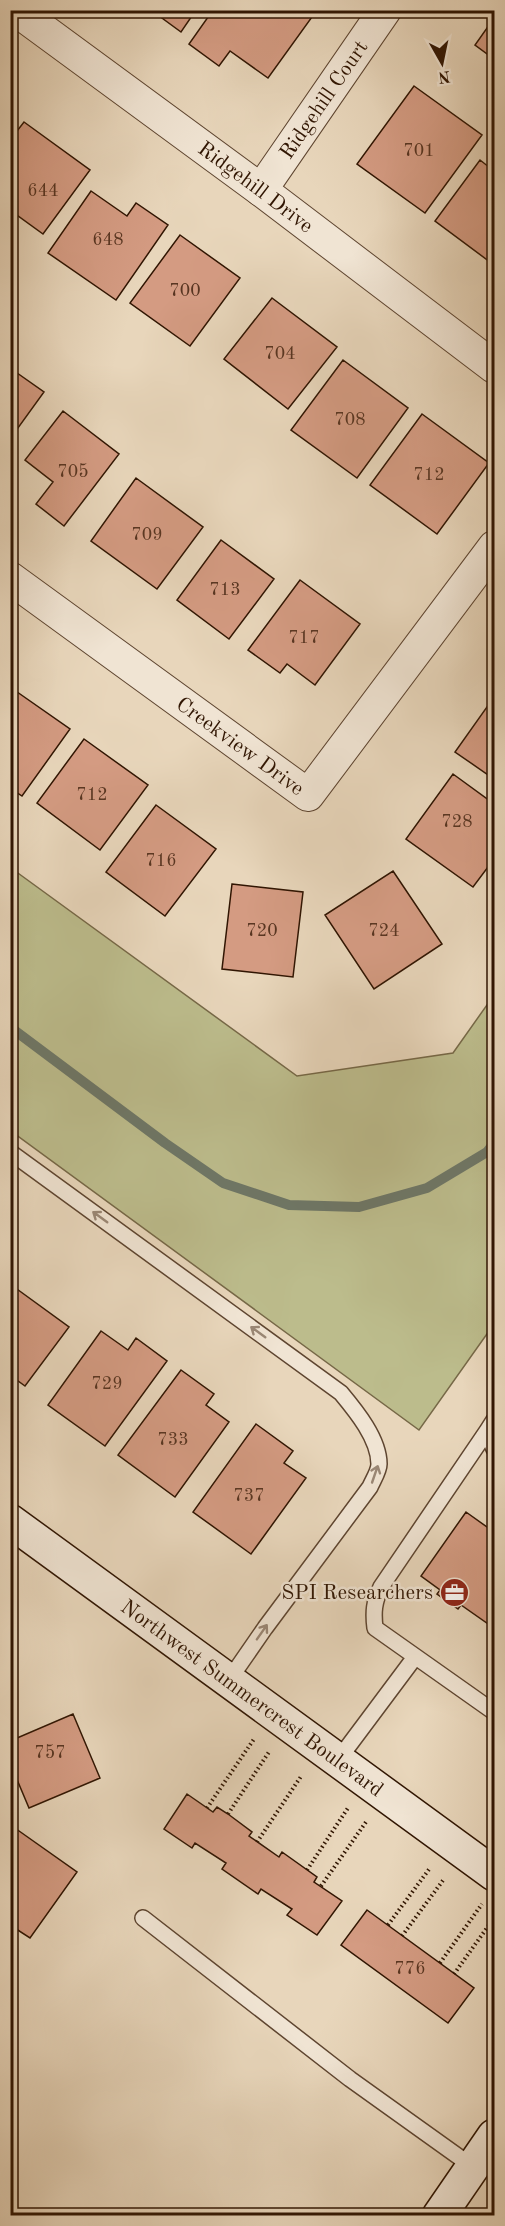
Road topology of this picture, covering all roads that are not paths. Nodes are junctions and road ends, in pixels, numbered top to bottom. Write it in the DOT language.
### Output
graph roads {
  1 [pos="16,10"];
  2 [pos="385,10"];
  3 [pos="261,190"];
  4 [pos="495,367"];
  5 [pos="495,547"];
  6 [pos="10,578"];
  7 [pos="10,1152"];
  8 [pos="491,1426"];
  9 [pos="495,1449"];
  10 [pos="10,1521"];
  11 [pos="415,1657"];
  12 [pos="229,1680"];
  13 [pos="495,1712"];
  14 [pos="338,1760"];
  15 [pos="489,1888"];
  16 [pos="143,1918"];
  17 [pos="495,2136"];
  18 [pos="473,2167"];
  19 [pos="439,2216"];
  1 -- 3 [label="street, Ridgehill Drive"];
  2 -- 3 [label="street, Ridgehill Court"];
  3 -- 4 [label="street, Ridgehill Drive"];
  5 -- 6 [label="street, Creekview Drive"];
  12 -- 7 [label="lane, one-way"];
  8 -- 9 [label="lane"];
  8 -- 11 [label="lane"];
  10 -- 12 [label="street, Northwest Summercrest Boulevard"];
  11 -- 13 [label="lane"];
  11 -- 14 [label="lane"];
  12 -- 14 [label="street, Northwest Summercrest Boulevard"];
  14 -- 15 [label="street, Northwest Summercrest Boulevard"];
  16 -- 18 [label="lane"];
  17 -- 18 [label="street"];
  18 -- 19 [label="street"];
}
